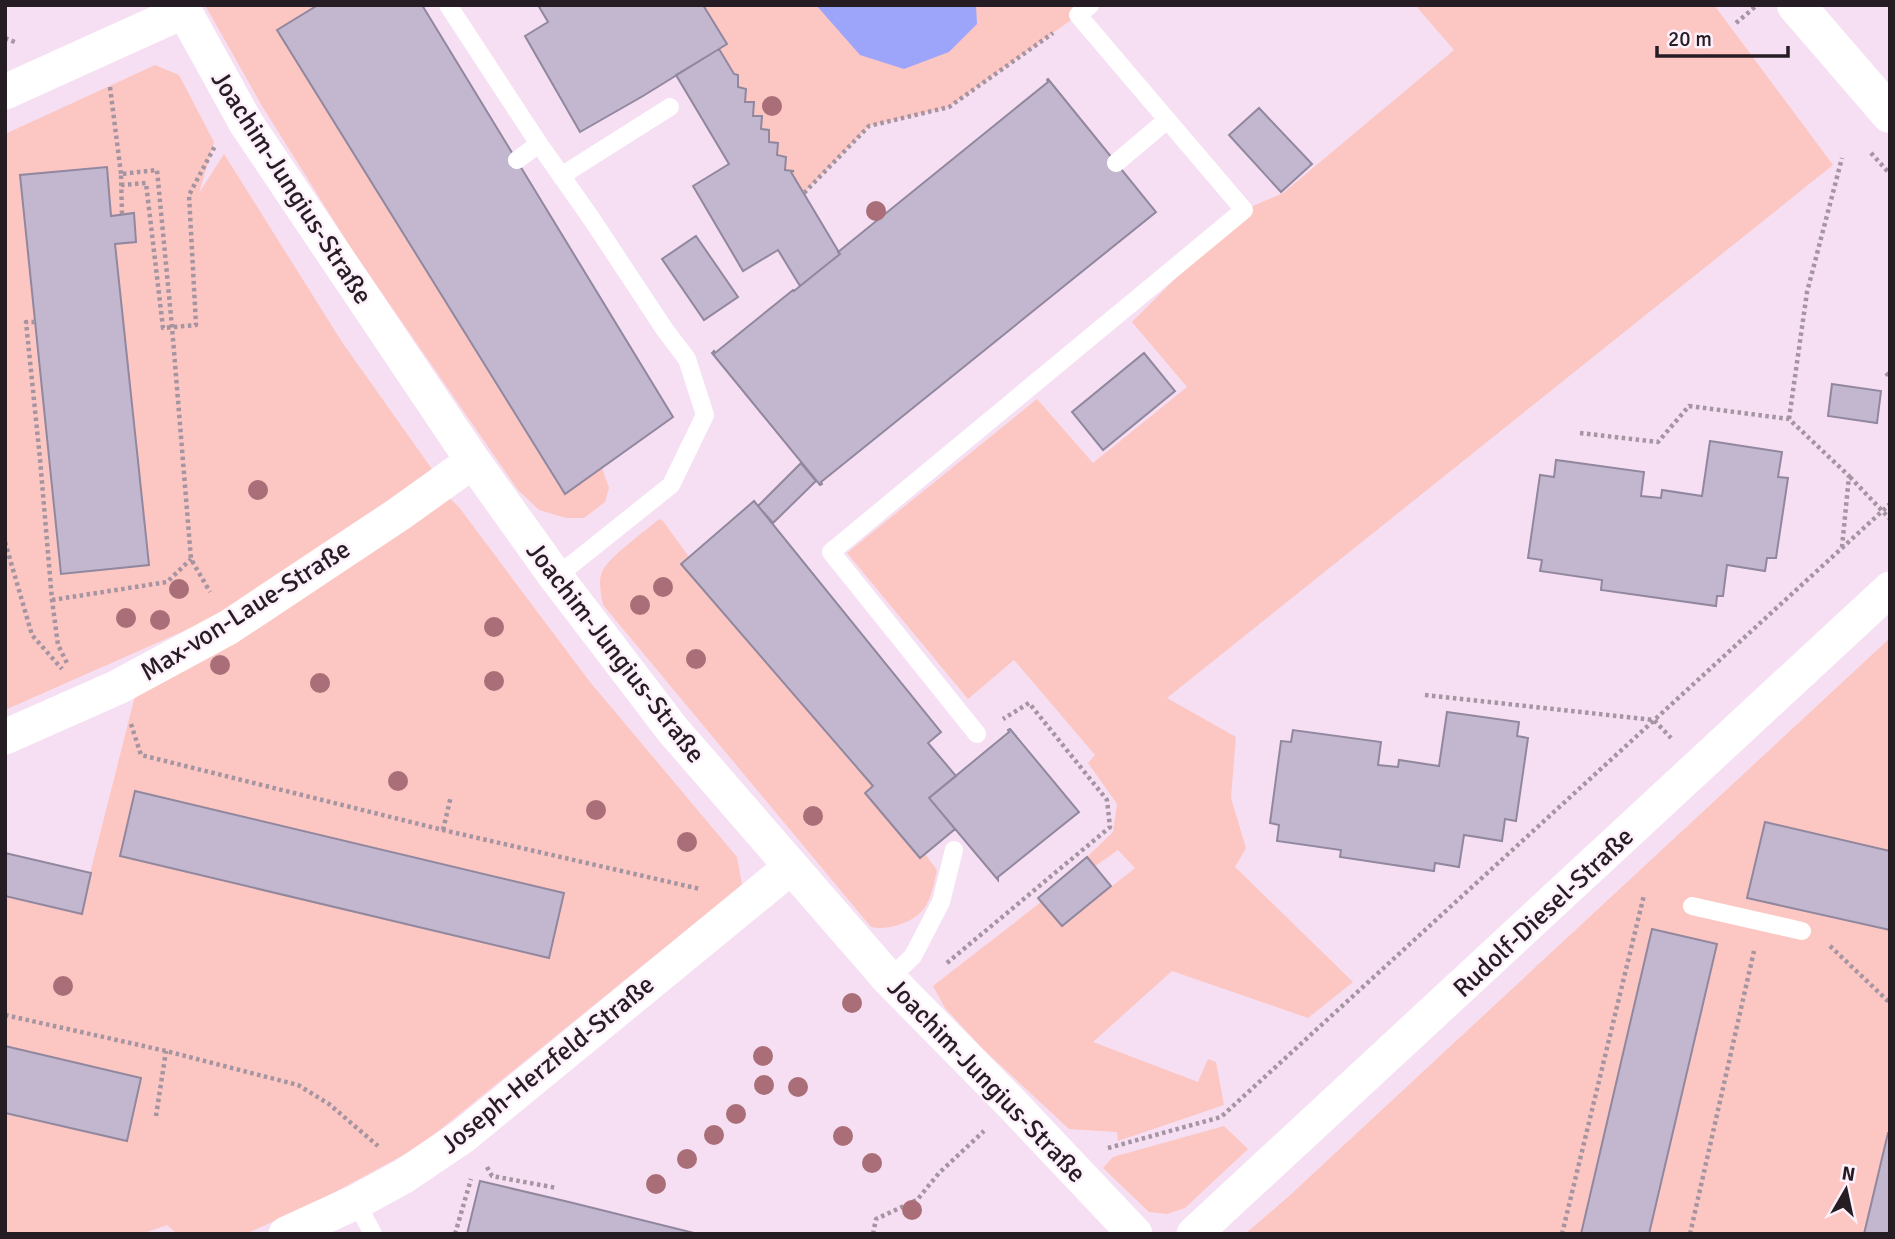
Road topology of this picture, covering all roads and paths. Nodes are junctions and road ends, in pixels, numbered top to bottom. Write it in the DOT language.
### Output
graph roads {
  1 [pos="448,5"];
  2 [pos="1756,5"];
  3 [pos="1796,5"];
  4 [pos="183,8"];
  5 [pos="1084,10"];
  6 [pos="1736,23"];
  7 [pos="5,92"];
  8 [pos="670,107"];
  9 [pos="1890,114"];
  10 [pos="114,116"];
  11 [pos="1167,120"];
  12 [pos="246,123"];
  13 [pos="539,144"];
  14 [pos="1842,158"];
  15 [pos="517,160"];
  16 [pos="1116,163"];
  17 [pos="121,174"];
  18 [pos="561,176"];
  19 [pos="121,186"];
  20 [pos="804,193"];
  21 [pos="122,214"];
  22 [pos="35,322"];
  23 [pos="172,327"];
  24 [pos="1789,419"];
  25 [pos="1580,433"];
  26 [pos="473,461"];
  27 [pos="1849,476"];
  28 [pos="1890,504"];
  29 [pos="1882,511"];
  30 [pos="1890,519"];
  31 [pos="5,542"];
  32 [pos="1842,548"];
  33 [pos="191,559"];
  34 [pos="556,577"];
  35 [pos="1890,589"];
  36 [pos="52,600"];
  37 [pos="229,627"];
  38 [pos="118,687"];
  39 [pos="81,693"];
  40 [pos="1425,695"];
  41 [pos="1654,720"];
  42 [pos="977,734"];
  43 [pos="5,737"];
  44 [pos="1698,767"];
  45 [pos="451,796"];
  46 [pos="443,830"];
  47 [pos="954,850"];
  48 [pos="791,867"];
  49 [pos="689,887"];
  50 [pos="1644,895"];
  51 [pos="1692,906"];
  52 [pos="1761,921"];
  53 [pos="1802,930"];
  54 [pos="901,967"];
  55 [pos="1890,1003"];
  56 [pos="5,1015"];
  57 [pos="166,1051"];
  58 [pos="156,1116"];
  59 [pos="978,1138"];
  60 [pos="471,1145"];
  61 [pos="1075,1171"];
  62 [pos="404,1175"];
  63 [pos="557,1188"];
  64 [pos="356,1202"];
  65 [pos="286,1234"];
  66 [pos="373,1234"];
  67 [pos="455,1234"];
  68 [pos="873,1234"];
  69 [pos="1135,1234"];
  70 [pos="1195,1234"];
  71 [pos="1562,1234"];
  72 [pos="1690,1234"];
  1 -- 13 [label="lane"];
  2 -- 6 [label="path"];
  3 -- 9 [label="street"];
  4 -- 7 [label="street"];
  4 -- 12 [label="street, Joachim-Jungius-Straße"];
  5 -- 11 [label="lane"];
  5 -- 20 [label="path"];
  8 -- 18 [label="lane"];
  10 -- 17 [label="path"];
  11 -- 16 [label="lane"];
  11 -- 42 [label="lane"];
  12 -- 23 [label="path"];
  12 -- 26 [label="street, Joachim-Jungius-Straße"];
  13 -- 15 [label="lane"];
  13 -- 18 [label="lane"];
  14 -- 24 [label="path"];
  17 -- 19 [label="path"];
  17 -- 23 [label="path"];
  18 -- 34 [label="lane"];
  19 -- 21 [label="path"];
  19 -- 23 [label="path"];
  22 -- 36 [label="path"];
  23 -- 33 [label="path"];
  24 -- 25 [label="path"];
  24 -- 27 [label="path"];
  26 -- 34 [label="street, Joachim-Jungius-Straße"];
  26 -- 37 [label="street, Max-von-Laue-Straße"];
  27 -- 29 [label="path"];
  27 -- 32 [label="path"];
  28 -- 29 [label="path"];
  29 -- 30 [label="path"];
  29 -- 32 [label="path"];
  31 -- 39 [label="path"];
  32 -- 41 [label="path"];
  33 -- 36 [label="path"];
  33 -- 37 [label="path"];
  34 -- 48 [label="street, Joachim-Jungius-Straße"];
  35 -- 44 [label="street, Rudolf-Diesel-Straße"];
  36 -- 39 [label="path"];
  37 -- 38 [label="street, Max-von-Laue-Straße"];
  38 -- 39 [label="street, Max-von-Laue-Straße"];
  38 -- 46 [label="path"];
  39 -- 43 [label="street, Max-von-Laue-Straße"];
  40 -- 41 [label="path"];
  41 -- 44 [label="path"];
  41 -- 61 [label="path"];
  42 -- 54 [label="path"];
  44 -- 70 [label="street, Rudolf-Diesel-Straße"];
  45 -- 46 [label="path"];
  46 -- 49 [label="path"];
  47 -- 54 [label="lane"];
  48 -- 54 [label="street, Joachim-Jungius-Straße"];
  48 -- 60 [label="street, Joseph-Herzfeld-Straße"];
  50 -- 71 [label="path"];
  51 -- 52 [label="lane"];
  52 -- 53 [label="lane"];
  52 -- 72 [label="path"];
  53 -- 55 [label="path"];
  54 -- 61 [label="street, Joachim-Jungius-Straße"];
  56 -- 57 [label="path"];
  57 -- 58 [label="path"];
  57 -- 62 [label="path"];
  59 -- 68 [label="path"];
  60 -- 62 [label="street, Joseph-Herzfeld-Straße"];
  60 -- 63 [label="path"];
  60 -- 67 [label="path"];
  61 -- 69 [label="street, Joachim-Jungius-Straße"];
  62 -- 64 [label="street, Joseph-Herzfeld-Straße"];
  64 -- 65 [label="street, Joseph-Herzfeld-Straße"];
  64 -- 66 [label="lane"];
}
